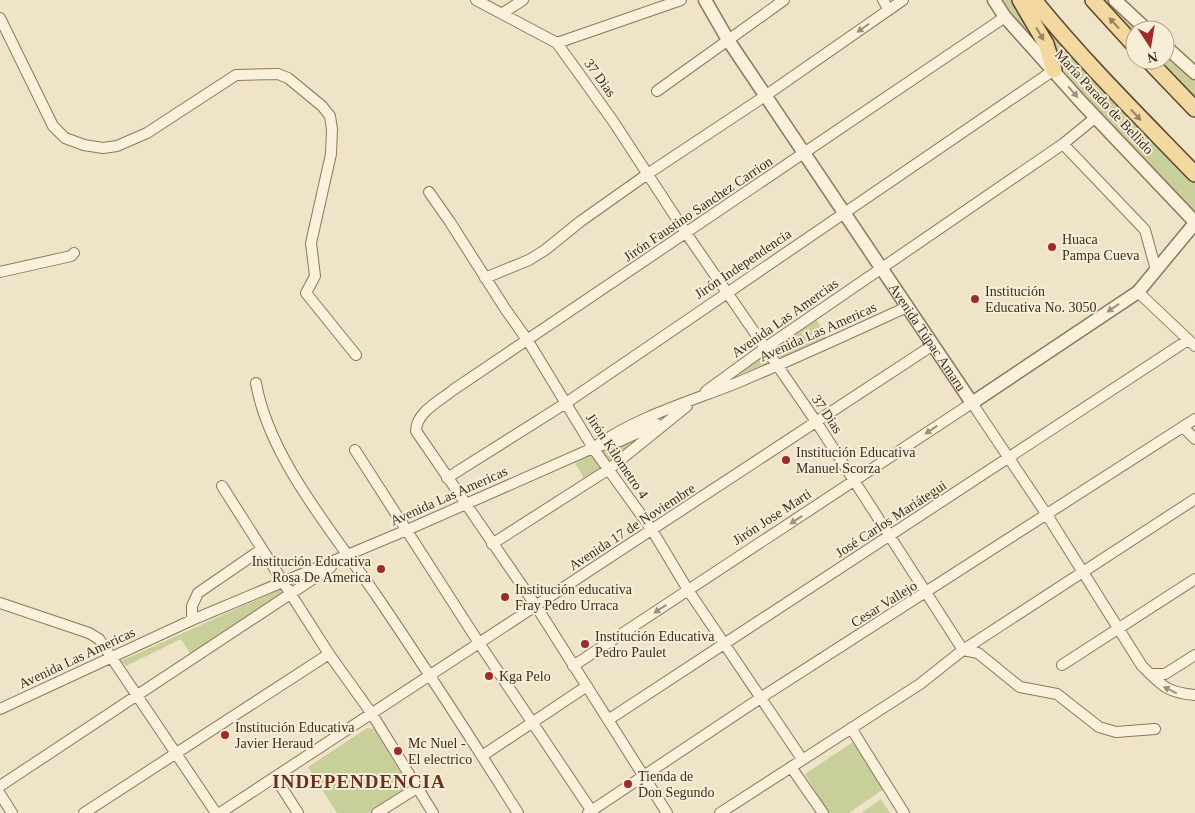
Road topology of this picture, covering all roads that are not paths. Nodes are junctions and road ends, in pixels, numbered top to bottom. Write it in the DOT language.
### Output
graph roads {
  1 [pos="476,0"];
  2 [pos="522,0"];
  3 [pos="681,0"];
  4 [pos="704,0"];
  5 [pos="784,0"];
  6 [pos="883,0"];
  7 [pos="903,0"];
  8 [pos="994,0"];
  9 [pos="1020,0"];
  10 [pos="1034,0"];
  11 [pos="1093,0"];
  12 [pos="1115,0"];
  13 [pos="889,10"];
  14 [pos="503,13"];
  15 [pos="1005,17"];
  16 [pos="0,18"];
  17 [pos="1136,20"];
  18 [pos="1125,35"];
  19 [pos="728,40"];
  20 [pos="557,43"];
  21 [pos="1175,55"];
  22 [pos="1054,70"];
  23 [pos="1158,70"];
  24 [pos="1195,73"];
  25 [pos="657,91"];
  26 [pos="765,96"];
  27 [pos="1195,109"];
  28 [pos="1096,117"];
  29 [pos="1063,144"];
  30 [pos="804,154"];
  31 [pos="649,172"];
  32 [pos="1195,174"];
  33 [pos="428,192"];
  34 [pos="843,212"];
  35 [pos="1195,223"];
  36 [pos="686,233"];
  37 [pos="74,253"];
  38 [pos="881,269"];
  39 [pos="1156,270"];
  40 [pos="0,272"];
  41 [pos="485,278"];
  42 [pos="727,292"];
  43 [pos="1138,292"];
  44 [pos="907,307"];
  45 [pos="528,341"];
  46 [pos="1192,343"];
  47 [pos="933,345"];
  48 [pos="765,348"];
  49 [pos="356,355"];
  50 [pos="777,366"];
  51 [pos="256,383"];
  52 [pos="693,400"];
  53 [pos="566,403"];
  54 [pos="972,403"];
  55 [pos="1195,420"];
  56 [pos="817,423"];
  57 [pos="1184,428"];
  58 [pos="1195,439"];
  59 [pos="593,448"];
  60 [pos="355,450"];
  61 [pos="1008,459"];
  62 [pos="609,469"];
  63 [pos="447,478"];
  64 [pos="854,482"];
  65 [pos="222,486"];
  66 [pos="1195,499"];
  67 [pos="465,505"];
  68 [pos="1047,515"];
  69 [pos="407,530"];
  70 [pos="652,530"];
  71 [pos="890,537"];
  72 [pos="492,544"];
  73 [pos="262,549"];
  74 [pos="349,555"];
  75 [pos="1084,573"];
  76 [pos="1195,579"];
  77 [pos="284,580"];
  78 [pos="688,590"];
  79 [pos="292,593"];
  80 [pos="926,594"];
  81 [pos="0,603"];
  82 [pos="536,606"];
  83 [pos="192,620"];
  84 [pos="1118,628"];
  85 [pos="479,643"];
  86 [pos="726,644"];
  87 [pos="962,650"];
  88 [pos="329,654"];
  89 [pos="1195,655"];
  90 [pos="112,656"];
  91 [pos="1062,665"];
  92 [pos="573,666"];
  93 [pos="1150,674"];
  94 [pos="430,675"];
  95 [pos="587,686"];
  96 [pos="136,694"];
  97 [pos="1195,695"];
  98 [pos="762,697"];
  99 [pos="0,709"];
  100 [pos="372,714"];
  101 [pos="608,720"];
  102 [pos="533,723"];
  103 [pos="851,728"];
  104 [pos="1154,729"];
  105 [pos="176,752"];
  106 [pos="482,756"];
  107 [pos="802,759"];
  108 [pos="791,767"];
  109 [pos="275,777"];
  110 [pos="645,777"];
  111 [pos="0,786"];
  112 [pos="417,788"];
  113 [pos="0,794"];
  114 [pos="591,812"];
  115 [pos="12,813"];
  116 [pos="84,813"];
  117 [pos="216,813"];
  118 [pos="220,813"];
  119 [pos="298,813"];
  120 [pos="377,813"];
  121 [pos="433,813"];
  122 [pos="518,813"];
  123 [pos="667,813"];
  124 [pos="720,813"];
  125 [pos="823,813"];
  126 [pos="904,813"];
  1 -- 14 [label="street"];
  2 -- 14 [label="street"];
  3 -- 20 [label="street"];
  4 -- 19 [label="street, Avenida Túpac Amaru"];
  5 -- 19 [label="street"];
  6 -- 13 [label="street"];
  7 -- 13 [label="street"];
  8 -- 15 [label="street, María Parado de Bellido"];
  9 -- 22 [label="main road, one-way"];
  10 -- 32 [label="main road, one-way"];
  18 -- 11 [label="main road, one-way"];
  12 -- 17 [label="street"];
  13 -- 26 [label="street, one-way"];
  14 -- 20 [label="street"];
  15 -- 22 [label="street, María Parado de Bellido"];
  15 -- 30 [label="street, Jirón Faustino Sanchez Carrion"];
  16 -- 49 [label="street"];
  19 -- 25 [label="street"];
  19 -- 26 [label="street, Avenida Túpac Amaru"];
  20 -- 31 [label="street, 37 Dias"];
  21 -- 24 [label="street"];
  22 -- 28 [label="street, María Parado de Bellido, one-way"];
  22 -- 34 [label="street, Jirón Independencia"];
  23 -- 27 [label="main road"];
  26 -- 30 [label="street, Avenida Túpac Amaru"];
  26 -- 31 [label="street"];
  28 -- 29 [label="street, Avenida Las Amercias"];
  28 -- 35 [label="street, María Parado de Bellido"];
  29 -- 38 [label="street, Avenida Las Amercias"];
  29 -- 39 [label="street"];
  30 -- 34 [label="street, Avenida Túpac Amaru"];
  30 -- 36 [label="street, Jirón Faustino Sanchez Carrion"];
  31 -- 36 [label="street, 37 Dias"];
  31 -- 41 [label="street"];
  33 -- 41 [label="street, Jirón Kilometro 4"];
  34 -- 38 [label="street, Avenida Túpac Amaru"];
  34 -- 42 [label="street, Jirón Independencia"];
  35 -- 39 [label="street, Jirón Jose Marti"];
  36 -- 42 [label="street, 37 Dias"];
  36 -- 45 [label="street, Jirón Faustino Sanchez Carrion"];
  37 -- 40 [label="street"];
  38 -- 44 [label="street, Avenida Túpac Amaru"];
  38 -- 48 [label="street, Avenida Las Amercias"];
  39 -- 43 [label="street, Jirón Jose Marti"];
  41 -- 45 [label="street, Jirón Kilometro 4"];
  42 -- 48 [label="street, 37 Dias"];
  42 -- 53 [label="street, Jirón Independencia"];
  43 -- 46 [label="street"];
  43 -- 54 [label="street, Jirón Jose Marti, one-way"];
  44 -- 47 [label="street, Avenida Túpac Amaru"];
  44 -- 50 [label="street, Avenida Las Americas"];
  45 -- 53 [label="street, Jirón Kilometro 4"];
  45 -- 63 [label="street, Jirón Faustino Sanchez Carrion"];
  46 -- 61 [label="street, José Carlos Mariátegui"];
  47 -- 54 [label="street, Avenida Túpac Amaru"];
  47 -- 56 [label="street, Avenida 17 de Noviembre"];
  48 -- 50 [label="street, 37 Dias"];
  48 -- 52 [label="street, Avenida Las Amercias"];
  50 -- 52 [label="street, Avenida Las Americas"];
  50 -- 56 [label="street, 37 Dias"];
  51 -- 74 [label="street"];
  52 -- 59 [label="street, Avenida Las Americas"];
  52 -- 62 [label="street, Avenida Las Amercias"];
  53 -- 59 [label="street, Jirón Kilometro 4"];
  53 -- 63 [label="street, Jirón Independencia"];
  54 -- 61 [label="street, Avenida Túpac Amaru"];
  54 -- 64 [label="street, Jirón Jose Marti, one-way"];
  55 -- 57 [label="street, Cesar Vallejo"];
  56 -- 64 [label="street, 37 Dias"];
  56 -- 70 [label="street, Avenida 17 de Noviembre"];
  57 -- 58 [label="street"];
  57 -- 68 [label="street, Cesar Vallejo"];
  59 -- 62 [label="street, Jirón Kilometro 4"];
  59 -- 67 [label="street, Avenida Las Americas"];
  60 -- 69 [label="street"];
  61 -- 68 [label="street, Avenida Túpac Amaru"];
  61 -- 71 [label="street, José Carlos Mariátegui"];
  62 -- 70 [label="street, Jirón Kilometro 4"];
  62 -- 72 [label="street, Avenida Las Amercias"];
  63 -- 67 [label="street"];
  64 -- 71 [label="street, 37 Dias"];
  64 -- 78 [label="street, Jirón Jose Marti, one-way"];
  65 -- 73 [label="street"];
  66 -- 75 [label="street"];
  67 -- 69 [label="street, Avenida Las Americas"];
  67 -- 72 [label="street"];
  68 -- 75 [label="street, Avenida Túpac Amaru"];
  68 -- 80 [label="street, Cesar Vallejo"];
  69 -- 74 [label="street, Avenida Las Americas"];
  69 -- 85 [label="street"];
  70 -- 78 [label="street, Jirón Kilometro 4"];
  70 -- 82 [label="street, Avenida 17 de Noviembre"];
  71 -- 80 [label="street, 37 Dias"];
  71 -- 86 [label="street, José Carlos Mariátegui"];
  72 -- 82 [label="street"];
  73 -- 77 [label="street"];
  73 -- 83 [label="street"];
  74 -- 77 [label="street, Avenida Las Americas"];
  74 -- 79 [label="street"];
  74 -- 94 [label="street"];
  75 -- 84 [label="street, Avenida Túpac Amaru"];
  75 -- 87 [label="street"];
  76 -- 84 [label="street"];
  77 -- 79 [label="street"];
  77 -- 83 [label="street, Avenida Las Americas"];
  78 -- 86 [label="street, Jirón Kilometro 4"];
  78 -- 92 [label="street, Jirón Jose Marti, one-way"];
  79 -- 88 [label="street"];
  79 -- 96 [label="street"];
  80 -- 87 [label="street, 37 Dias"];
  80 -- 98 [label="street, Cesar Vallejo"];
  81 -- 90 [label="street"];
  82 -- 85 [label="street, Avenida 17 de Noviembre"];
  82 -- 92 [label="street"];
  83 -- 90 [label="street, Avenida Las Americas"];
  84 -- 91 [label="street"];
  84 -- 93 [label="street, Avenida Túpac Amaru"];
  85 -- 94 [label="street, Avenida 17 de Noviembre"];
  85 -- 102 [label="street"];
  86 -- 98 [label="street, Jirón Kilometro 4"];
  86 -- 101 [label="street, José Carlos Mariátegui"];
  87 -- 103 [label="street"];
  87 -- 104 [label="street"];
  88 -- 100 [label="street"];
  88 -- 105 [label="street"];
  89 -- 93 [label="street"];
  90 -- 96 [label="street"];
  90 -- 99 [label="street, Avenida Las Americas"];
  92 -- 95 [label="street"];
  97 -- 93 [label="street, Avenida Túpac Amaru, one-way"];
  94 -- 100 [label="street, Avenida 17 de Noviembre"];
  94 -- 106 [label="street"];
  95 -- 101 [label="street"];
  95 -- 102 [label="street"];
  96 -- 105 [label="street"];
  96 -- 111 [label="street"];
  98 -- 107 [label="street, Jirón Kilometro 4"];
  98 -- 110 [label="street, Cesar Vallejo"];
  100 -- 109 [label="street, Avenida 17 de Noviembre"];
  100 -- 112 [label="street"];
  101 -- 110 [label="street"];
  102 -- 106 [label="street"];
  102 -- 114 [label="street"];
  103 -- 107 [label="street"];
  103 -- 126 [label="street"];
  105 -- 116 [label="street"];
  105 -- 117 [label="street"];
  106 -- 122 [label="street"];
  107 -- 108 [label="street"];
  108 -- 124 [label="street"];
  108 -- 125 [label="street"];
  109 -- 118 [label="street, Avenida 17 de Noviembre"];
  109 -- 119 [label="street"];
  110 -- 114 [label="street, Cesar Vallejo"];
  110 -- 123 [label="street"];
  112 -- 120 [label="street"];
  112 -- 121 [label="street"];
  113 -- 115 [label="street"];
}
